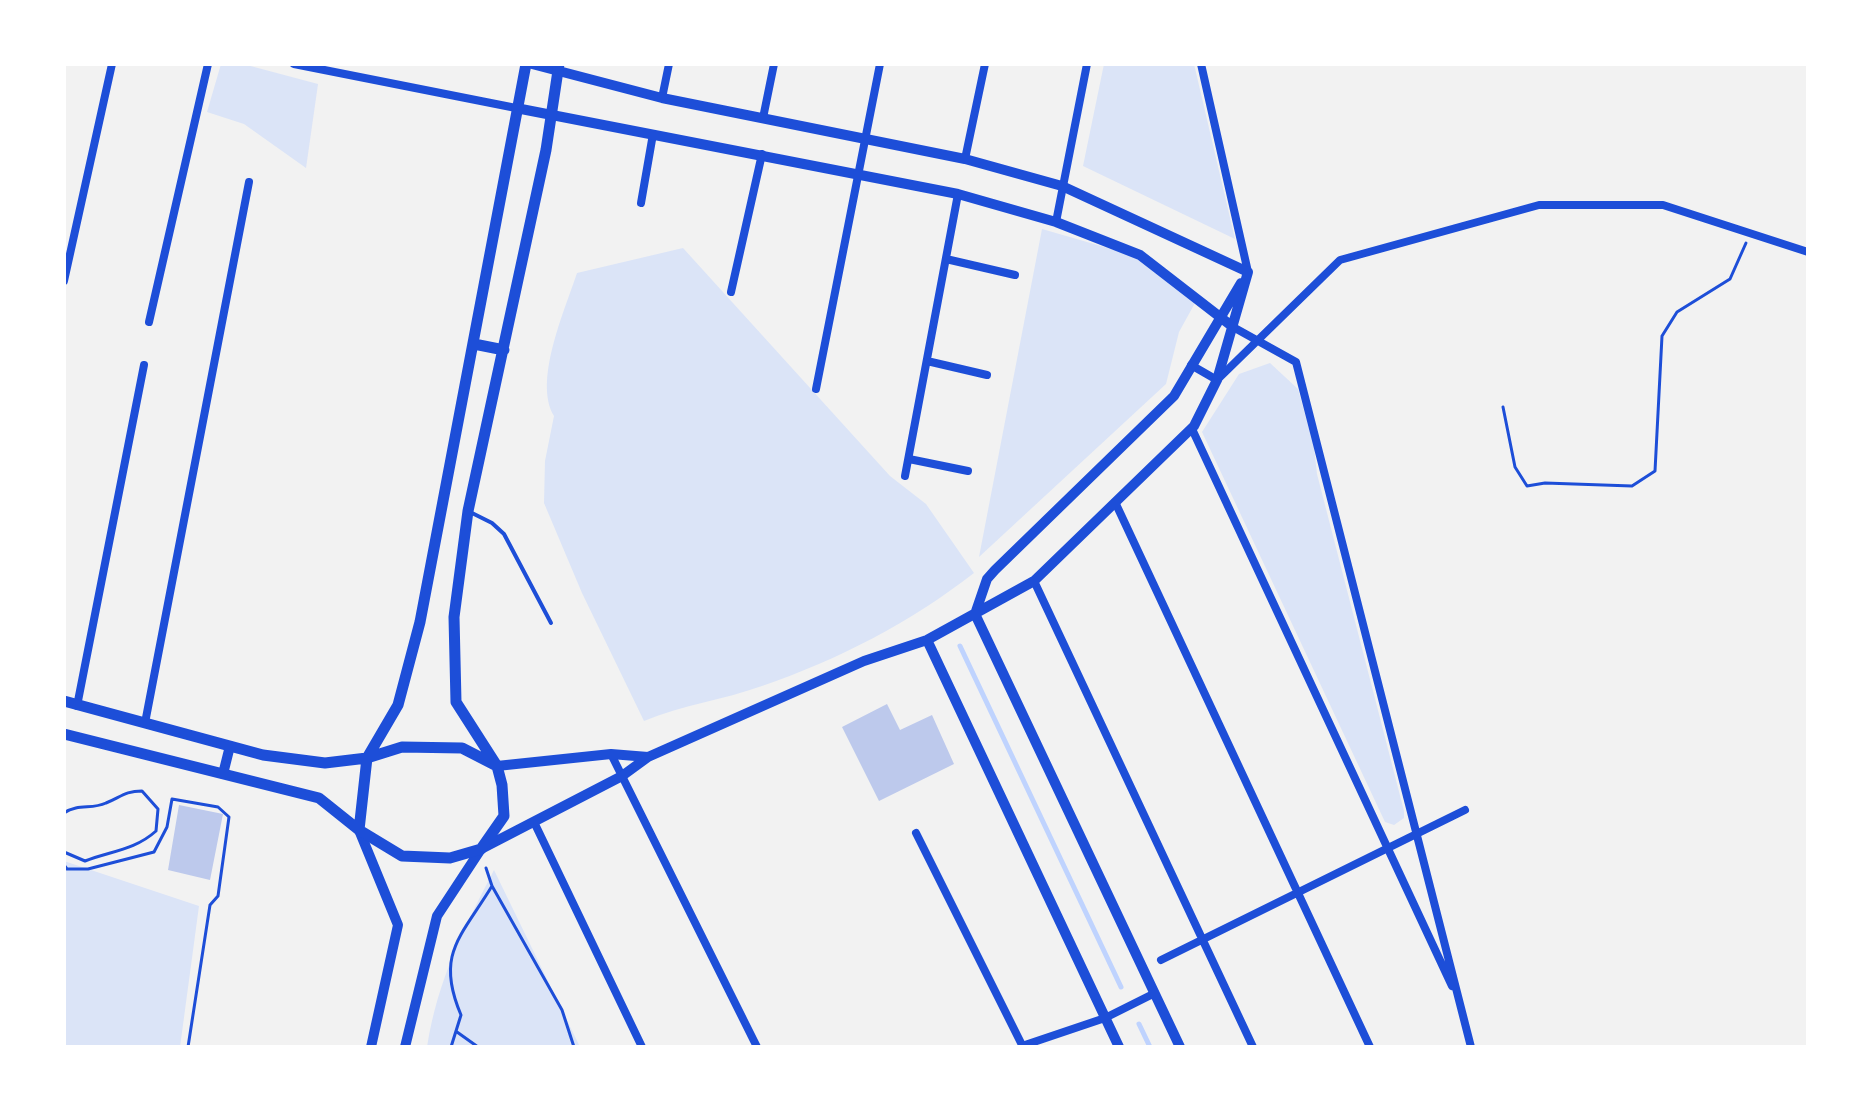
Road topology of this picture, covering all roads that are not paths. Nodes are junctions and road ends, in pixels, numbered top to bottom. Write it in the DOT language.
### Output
graph roads {
  1 [pos="112,64"];
  2 [pos="208,64"];
  3 [pos="294,64"];
  4 [pos="529,64"];
  5 [pos="669,64"];
  6 [pos="774,64"];
  7 [pos="880,64"];
  8 [pos="985,64"];
  9 [pos="1087,64"];
  10 [pos="1201,64"];
  11 [pos="558,67"];
  12 [pos="662,98"];
  13 [pos="516,108"];
  14 [pos="552,115"];
  15 [pos="763,118"];
  16 [pos="653,134"];
  17 [pos="865,136"];
  18 [pos="762,154"];
  19 [pos="965,159"];
  20 [pos="860,174"];
  21 [pos="249,182"];
  22 [pos="1062,186"];
  23 [pos="958,194"];
  24 [pos="641,203"];
  25 [pos="1056,222"];
  26 [pos="1808,252"];
  27 [pos="946,259"];
  28 [pos="1248,272"];
  29 [pos="1015,275"];
  30 [pos="64,281"];
  31 [pos="731,292"];
  32 [pos="1219,318"];
  33 [pos="149,322"];
  34 [pos="1233,327"];
  35 [pos="1258,339"];
  36 [pos="474,344"];
  37 [pos="504,350"];
  38 [pos="927,361"];
  39 [pos="144,365"];
  40 [pos="1191,365"];
  41 [pos="987,375"];
  42 [pos="1217,380"];
  43 [pos="816,389"];
  44 [pos="1192,429"];
  45 [pos="909,459"];
  46 [pos="968,471"];
  47 [pos="905,476"];
  48 [pos="1115,502"];
  49 [pos="468,511"];
  50 [pos="1034,581"];
  51 [pos="975,614"];
  52 [pos="551,623"];
  53 [pos="927,640"];
  54 [pos="64,701"];
  55 [pos="77,706"];
  56 [pos="145,723"];
  57 [pos="64,734"];
  58 [pos="230,746"];
  59 [pos="611,754"];
  60 [pos="648,757"];
  61 [pos="367,758"];
  62 [pos="497,766"];
  63 [pos="223,774"];
  64 [pos="622,776"];
  65 [pos="1465,810"];
  66 [pos="534,822"];
  67 [pos="359,830"];
  68 [pos="916,833"];
  69 [pos="1419,833"];
  70 [pos="1388,848"];
  71 [pos="481,849"];
  72 [pos="1298,892"];
  73 [pos="1202,939"];
  74 [pos="1161,960"];
  75 [pos="1155,993"];
  76 [pos="1460,1005"];
  77 [pos="1105,1018"];
  78 [pos="1022,1046"];
  79 [pos="371,1047"];
  80 [pos="405,1047"];
  81 [pos="642,1047"];
  82 [pos="757,1047"];
  83 [pos="1119,1047"];
  84 [pos="1180,1047"];
  85 [pos="1253,1047"];
  86 [pos="1370,1047"];
  87 [pos="1471,1047"];
  1 -- 30 [label="street"];
  2 -- 33 [label="street"];
  3 -- 13 [label="street"];
  4 -- 11 [label="street"];
  4 -- 13 [label="main road"];
  5 -- 12 [label="street"];
  6 -- 15 [label="street"];
  7 -- 17 [label="street"];
  8 -- 19 [label="street"];
  9 -- 22 [label="street"];
  10 -- 28 [label="street"];
  11 -- 12 [label="street"];
  11 -- 14 [label="main road"];
  12 -- 15 [label="street"];
  13 -- 14 [label="street"];
  13 -- 36 [label="main road"];
  14 -- 16 [label="street"];
  14 -- 37 [label="main road"];
  15 -- 17 [label="street"];
  16 -- 18 [label="street"];
  16 -- 24 [label="street"];
  17 -- 19 [label="street"];
  17 -- 20 [label="street"];
  18 -- 20 [label="street"];
  18 -- 31 [label="street"];
  19 -- 22 [label="street"];
  20 -- 23 [label="street"];
  20 -- 43 [label="street"];
  21 -- 56 [label="street"];
  22 -- 25 [label="street"];
  22 -- 28 [label="street"];
  23 -- 25 [label="street"];
  23 -- 27 [label="street"];
  25 -- 32 [label="street"];
  26 -- 35 [label="street"];
  27 -- 29 [label="street"];
  27 -- 38 [label="street"];
  28 -- 32 [label="street"];
  28 -- 34 [label="street"];
  32 -- 34 [label="street"];
  32 -- 40 [label="street"];
  34 -- 35 [label="street"];
  34 -- 42 [label="street"];
  35 -- 42 [label="street"];
  35 -- 69 [label="street"];
  36 -- 37 [label="main road"];
  36 -- 61 [label="main road"];
  37 -- 49 [label="main road"];
  38 -- 41 [label="street"];
  38 -- 45 [label="street"];
  39 -- 55 [label="street"];
  40 -- 42 [label="street"];
  40 -- 51 [label="street"];
  42 -- 44 [label="street"];
  44 -- 48 [label="street"];
  44 -- 70 [label="street"];
  45 -- 46 [label="street"];
  45 -- 47 [label="street"];
  48 -- 50 [label="street"];
  48 -- 72 [label="street"];
  49 -- 52 [label="lane"];
  49 -- 62 [label="main road"];
  50 -- 51 [label="street"];
  50 -- 73 [label="street"];
  51 -- 53 [label="street"];
  51 -- 75 [label="street"];
  53 -- 60 [label="street"];
  53 -- 77 [label="street"];
  54 -- 55 [label="main road"];
  55 -- 56 [label="main road"];
  56 -- 58 [label="main road"];
  57 -- 63 [label="main road"];
  58 -- 61 [label="main road"];
  58 -- 63 [label="street"];
  59 -- 60 [label="street"];
  59 -- 62 [label="street"];
  59 -- 64 [label="street"];
  60 -- 64 [label="street"];
  61 -- 62 [label="main road"];
  61 -- 67 [label="main road"];
  62 -- 71 [label="main road"];
  63 -- 67 [label="main road"];
  64 -- 66 [label="street"];
  64 -- 82 [label="street"];
  65 -- 69 [label="street"];
  66 -- 71 [label="street"];
  66 -- 81 [label="street"];
  67 -- 71 [label="main road"];
  67 -- 79 [label="street"];
  68 -- 78 [label="street"];
  69 -- 70 [label="street"];
  69 -- 76 [label="street"];
  70 -- 72 [label="street"];
  70 -- 76 [label="street"];
  71 -- 80 [label="street"];
  72 -- 73 [label="street"];
  72 -- 86 [label="street"];
  73 -- 74 [label="street"];
  73 -- 85 [label="street"];
  75 -- 77 [label="street"];
  75 -- 84 [label="street"];
  76 -- 87 [label="street"];
  77 -- 78 [label="street"];
  77 -- 83 [label="street"];
}
